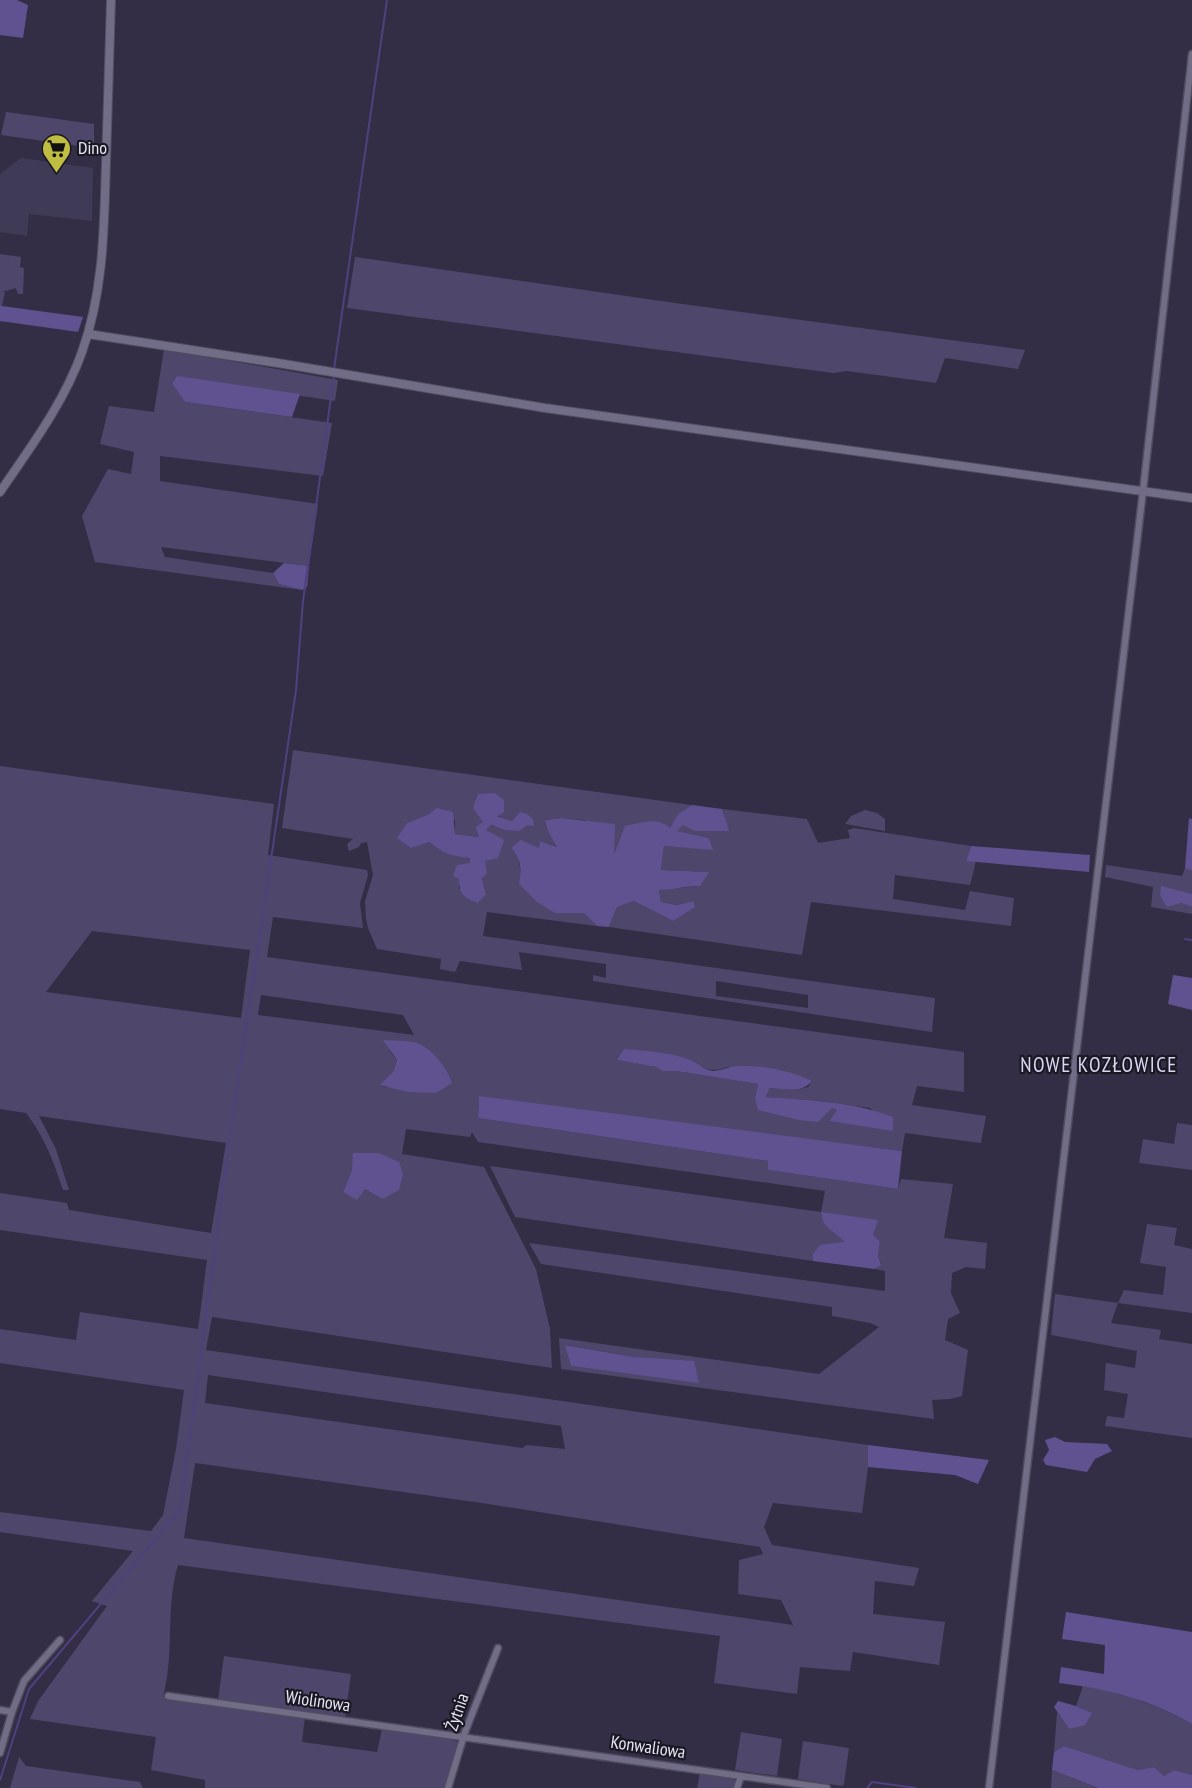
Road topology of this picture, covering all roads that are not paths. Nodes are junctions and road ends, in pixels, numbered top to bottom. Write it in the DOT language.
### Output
graph roads {
  1 [pos="111,0"];
  2 [pos="1192,54"];
  3 [pos="88,334"];
  4 [pos="1143,491"];
  5 [pos="0,492"];
  6 [pos="1192,498"];
  7 [pos="60,1640"];
  8 [pos="498,1648"];
  9 [pos="168,1696"];
  10 [pos="0,1710"];
  11 [pos="12,1712"];
  12 [pos="464,1737"];
  13 [pos="0,1753"];
  14 [pos="741,1776"];
  15 [pos="448,1788"];
  16 [pos="737,1788"];
  17 [pos="827,1788"];
  18 [pos="989,1788"];
  1 -- 3 [label="street"];
  2 -- 4 [label="street"];
  3 -- 4 [label="street"];
  3 -- 5 [label="street"];
  4 -- 6 [label="street"];
  4 -- 18 [label="street"];
  7 -- 11 [label="street"];
  8 -- 12 [label="street, Żytnia"];
  9 -- 12 [label="street, Wiolinowa"];
  10 -- 11 [label="street"];
  11 -- 13 [label="street"];
  12 -- 14 [label="street, Konwaliowa"];
  12 -- 15 [label="street, Żytnia"];
  14 -- 16 [label="street"];
  14 -- 17 [label="street, Konwaliowa"];
}
